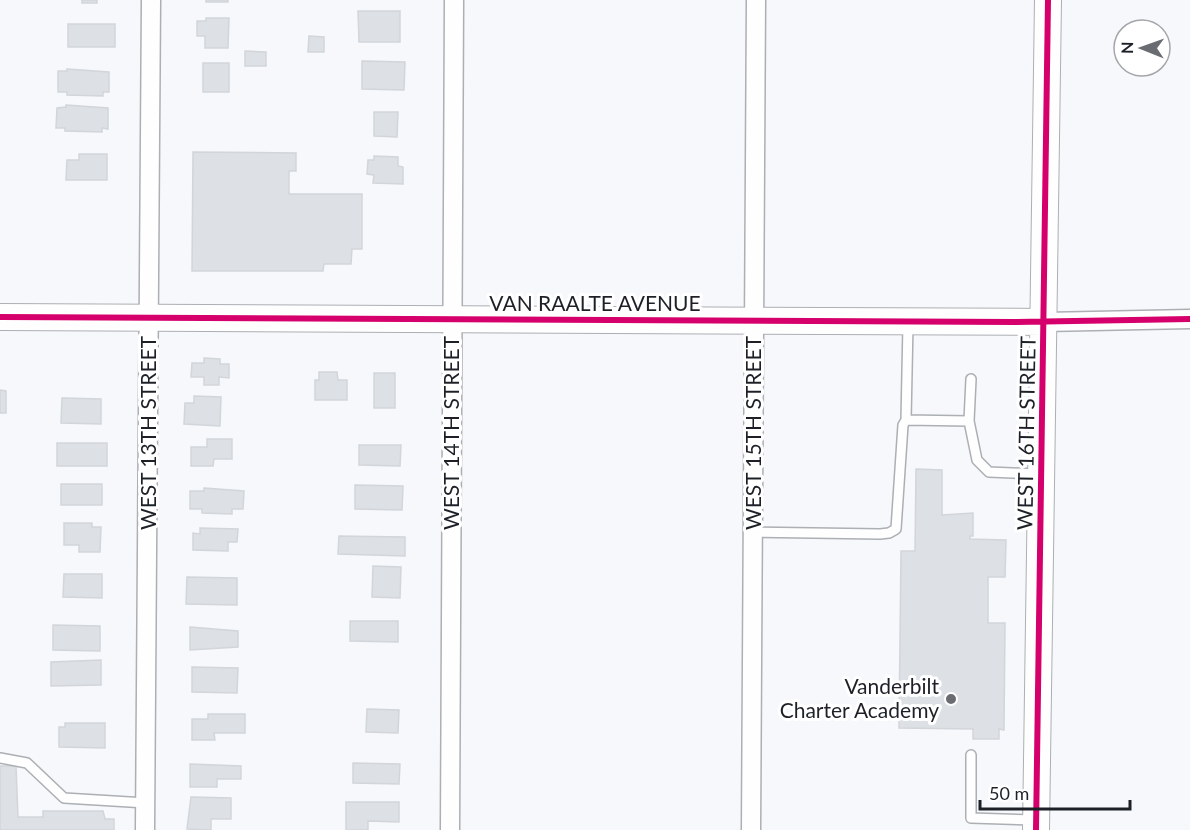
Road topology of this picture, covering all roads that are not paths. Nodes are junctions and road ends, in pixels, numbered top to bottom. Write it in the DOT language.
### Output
graph roads {
  1 [pos="151,0"];
  2 [pos="454,0"];
  3 [pos="756,0"];
  4 [pos="1048,0"];
  5 [pos="150,316"];
  6 [pos="0,317"];
  7 [pos="453,319"];
  8 [pos="1190,319"];
  9 [pos="755,321"];
  10 [pos="908,321"];
  11 [pos="1045,322"];
  12 [pos="971,379"];
  13 [pos="906,420"];
  14 [pos="969,421"];
  15 [pos="1042,474"];
  16 [pos="753,532"];
  17 [pos="971,755"];
  18 [pos="0,758"];
  19 [pos="146,803"];
  20 [pos="1036,825"];
  21 [pos="146,830"];
  22 [pos="450,830"];
  23 [pos="751,830"];
  1 -- 5 [label="street, WEST 13TH STREET"];
  2 -- 7 [label="street, WEST 14TH STREET"];
  3 -- 9 [label="street, WEST 15TH STREET"];
  4 -- 11 [label="street, WEST 16TH STREET"];
  5 -- 6 [label="street, VAN RAALTE AVENUE"];
  5 -- 7 [label="street, VAN RAALTE AVENUE"];
  5 -- 19 [label="street, WEST 13TH STREET"];
  7 -- 9 [label="street, VAN RAALTE AVENUE"];
  7 -- 22 [label="street, WEST 14TH STREET"];
  8 -- 11 [label="street, VAN RAALTE AVENUE"];
  9 -- 10 [label="street, VAN RAALTE AVENUE"];
  9 -- 16 [label="street, WEST 15TH STREET"];
  10 -- 11 [label="street, VAN RAALTE AVENUE"];
  10 -- 13 [label="lane"];
  11 -- 15 [label="street, WEST 16TH STREET"];
  12 -- 14 [label="lane"];
  13 -- 14 [label="lane"];
  13 -- 16 [label="lane"];
  14 -- 15 [label="lane"];
  15 -- 20 [label="street, WEST 16TH STREET"];
  16 -- 23 [label="street, WEST 15TH STREET"];
  17 -- 20 [label="lane"];
  18 -- 19 [label="lane"];
  19 -- 21 [label="street, WEST 13TH STREET"];
}
